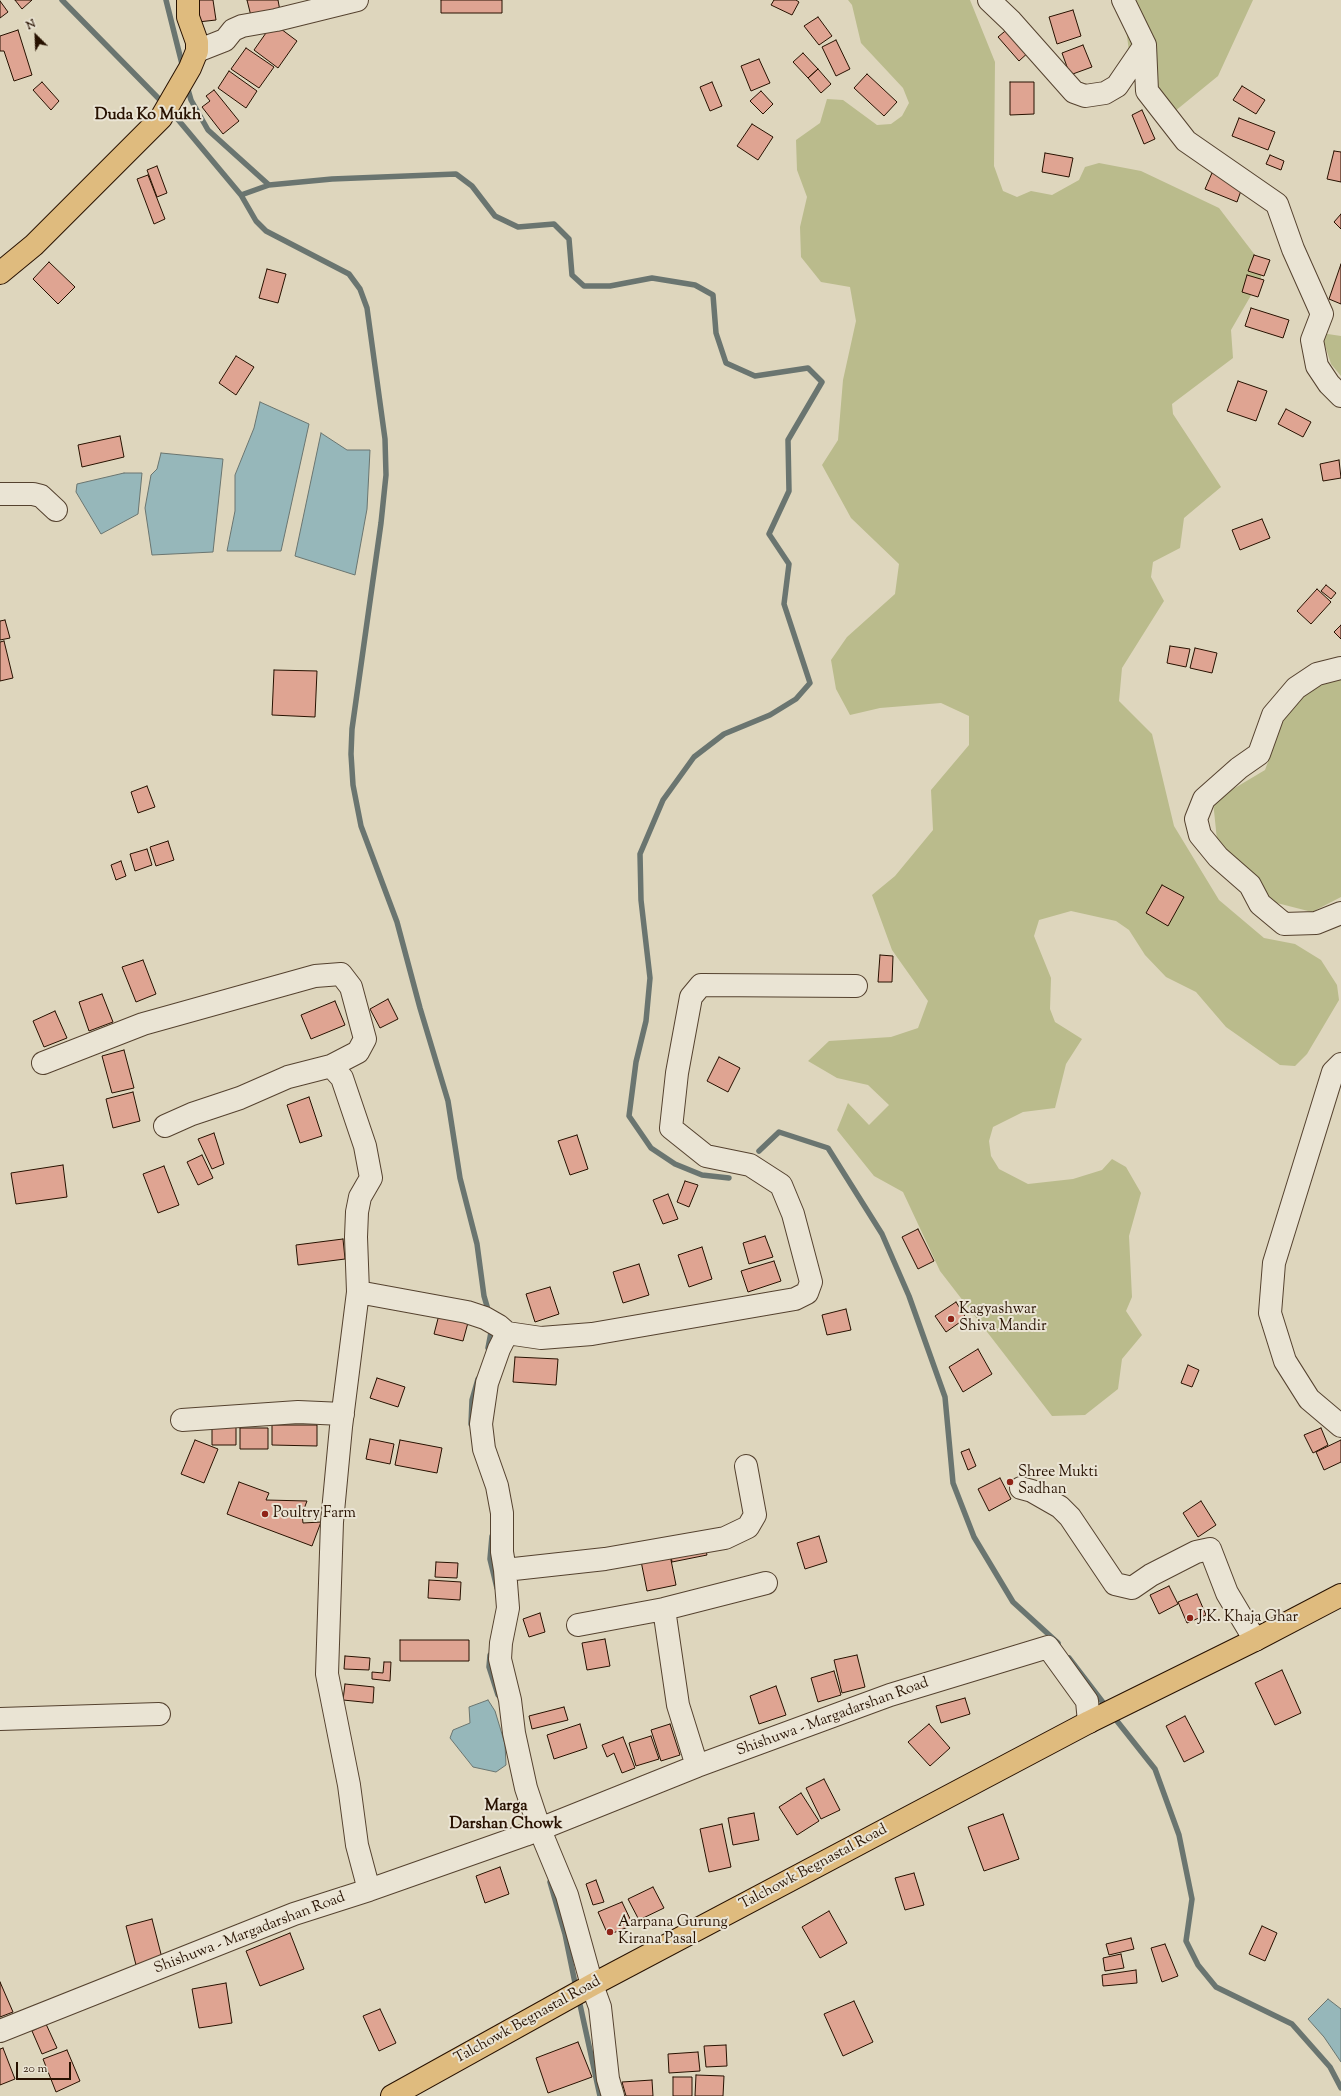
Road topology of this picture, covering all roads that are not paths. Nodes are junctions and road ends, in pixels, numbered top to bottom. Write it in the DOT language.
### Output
graph roads {
  1 [pos="188,0"];
  2 [pos="357,0"];
  3 [pos="988,0"];
  4 [pos="1124,0"];
  5 [pos="1145,45"];
  6 [pos="193,59"];
  7 [pos="0,273"];
  8 [pos="1341,396"];
  9 [pos="0,494"];
  10 [pos="56,510"];
  11 [pos="1341,668"];
  12 [pos="1341,913"];
  13 [pos="856,986"];
  14 [pos="43,1063"];
  15 [pos="1341,1064"];
  16 [pos="331,1066"];
  17 [pos="165,1126"];
  18 [pos="358,1292"];
  19 [pos="497,1326"];
  20 [pos="343,1414"];
  21 [pos="182,1420"];
  22 [pos="1341,1426"];
  23 [pos="746,1466"];
  24 [pos="1021,1488"];
  25 [pos="505,1570"];
  26 [pos="766,1583"];
  27 [pos="1341,1595"];
  28 [pos="664,1609"];
  29 [pos="578,1625"];
  30 [pos="1255,1640"];
  31 [pos="158,1714"];
  32 [pos="0,1719"];
  33 [pos="1089,1722"];
  34 [pos="697,1766"];
  35 [pos="532,1833"];
  36 [pos="368,1890"];
  37 [pos="592,1985"];
  38 [pos="0,2031"];
  39 [pos="419,2090"];
  40 [pos="392,2096"];
  41 [pos="613,2096"];
  1 -- 6 [label="main road"];
  2 -- 6 [label="street"];
  3 -- 5 [label="street"];
  4 -- 5 [label="street"];
  5 -- 8 [label="street"];
  6 -- 7 [label="main road"];
  9 -- 10 [label="street"];
  11 -- 12 [label="street"];
  13 -- 19 [label="street"];
  14 -- 16 [label="street"];
  15 -- 22 [label="street"];
  16 -- 17 [label="street"];
  16 -- 18 [label="street"];
  18 -- 19 [label="street"];
  18 -- 20 [label="street"];
  19 -- 25 [label="street"];
  20 -- 21 [label="street"];
  20 -- 36 [label="street"];
  23 -- 25 [label="street"];
  24 -- 30 [label="street"];
  25 -- 35 [label="street"];
  26 -- 28 [label="street"];
  27 -- 30 [label="main road"];
  28 -- 29 [label="street"];
  28 -- 34 [label="street"];
  30 -- 33 [label="main road, Talchowk Begnastal Road"];
  31 -- 32 [label="street"];
  33 -- 34 [label="street, Shishuwa - Margadarshan Road"];
  33 -- 37 [label="main road, Talchowk Begnastal Road"];
  34 -- 35 [label="street, Shishuwa - Margadarshan Road"];
  35 -- 36 [label="street, Shishuwa - Margadarshan Road"];
  35 -- 37 [label="street"];
  36 -- 38 [label="street, Shishuwa - Margadarshan Road"];
  37 -- 39 [label="main road, Talchowk Begnastal Road"];
  37 -- 41 [label="street"];
  39 -- 40 [label="main road, Talchowk Begnastal Road"];
}
